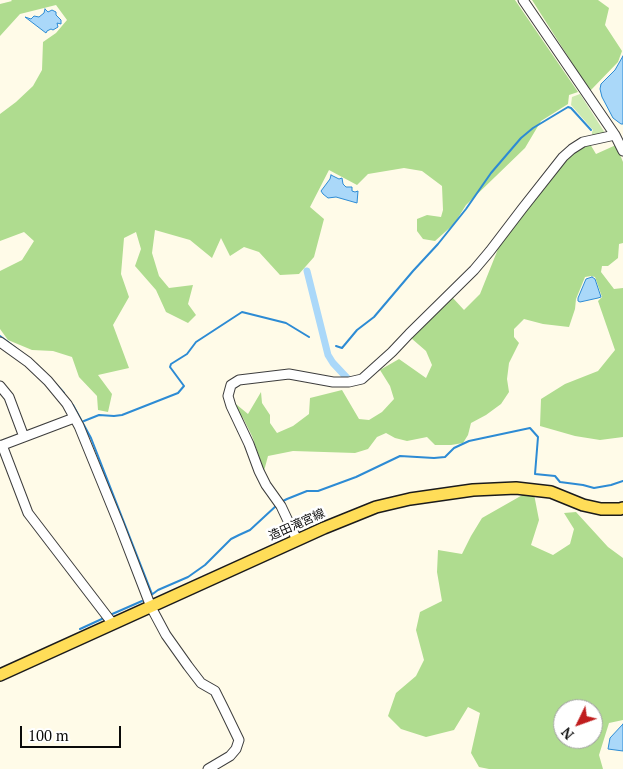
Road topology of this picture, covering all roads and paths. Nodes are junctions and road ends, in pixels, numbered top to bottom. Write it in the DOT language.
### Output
graph roads {
  1 [pos="523,0"];
  2 [pos="615,135"];
  3 [pos="623,151"];
  4 [pos="0,342"];
  5 [pos="0,386"];
  6 [pos="74,418"];
  7 [pos="24,437"];
  8 [pos="1,446"];
  9 [pos="623,508"];
  10 [pos="297,540"];
  11 [pos="150,607"];
  12 [pos="113,624"];
  13 [pos="0,676"];
  14 [pos="208,769"];
  1 -- 2 [label="street"];
  2 -- 3 [label="street"];
  2 -- 10 [label="street"];
  4 -- 6 [label="street"];
  5 -- 7 [label="street"];
  6 -- 7 [label="street"];
  6 -- 11 [label="street"];
  7 -- 8 [label="street"];
  8 -- 12 [label="street"];
  9 -- 10 [label="main road, 造田滝宮線"];
  10 -- 11 [label="main road, 造田滝宮線"];
  11 -- 12 [label="main road, 造田滝宮線"];
  11 -- 14 [label="street"];
  12 -- 13 [label="main road, 造田滝宮線"];
}
